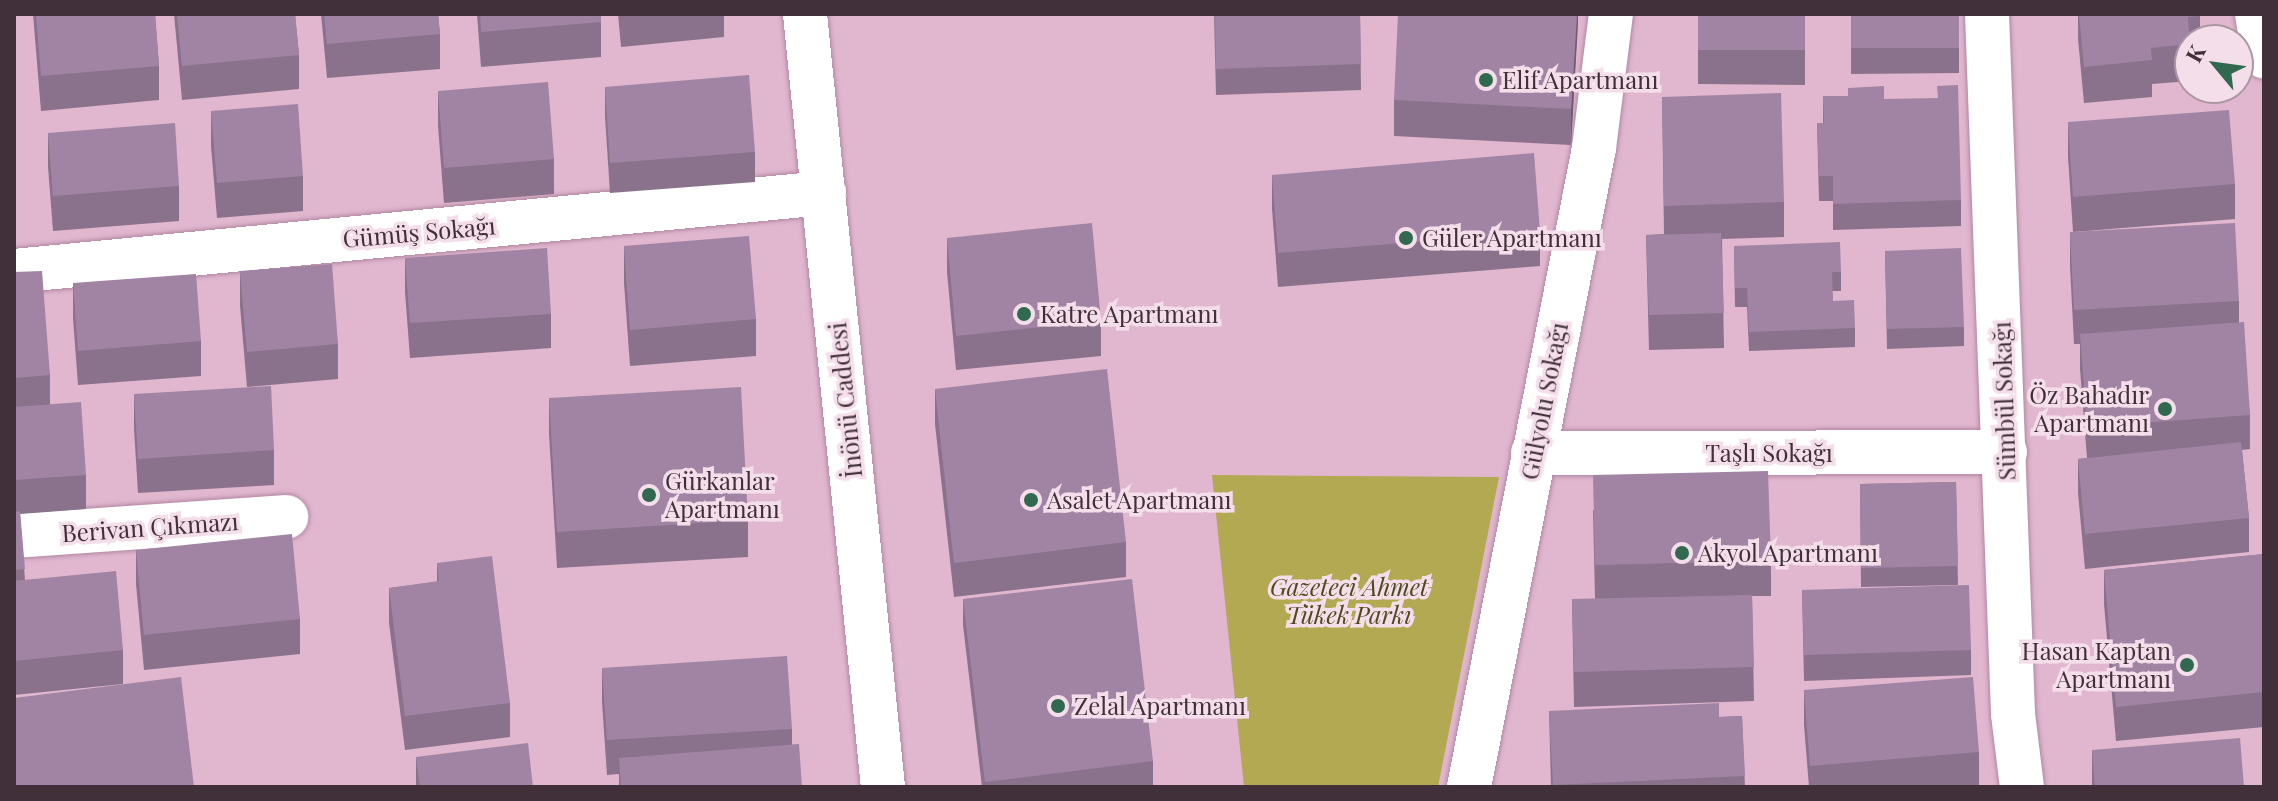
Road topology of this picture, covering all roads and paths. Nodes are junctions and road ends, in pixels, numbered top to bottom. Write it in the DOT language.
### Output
graph roads {
  1 [pos="805,14"];
  2 [pos="1611,14"];
  3 [pos="1987,14"];
  4 [pos="2257,14"];
  5 [pos="2264,56"];
  6 [pos="824,193"];
  7 [pos="14,271"];
  8 [pos="2005,452"];
  9 [pos="1533,453"];
  10 [pos="286,517"];
  11 [pos="14,536"];
  12 [pos="883,787"];
  13 [pos="1469,787"];
  14 [pos="2022,787"];
  1 -- 6 [label="street, İnönü Caddesi"];
  2 -- 9 [label="street, Gülyolu Sokağı"];
  3 -- 8 [label="street, Sümbül Sokağı"];
  4 -- 5 [label="street"];
  6 -- 7 [label="street, Gümüş Sokağı"];
  6 -- 12 [label="street, İnönü Caddesi"];
  8 -- 9 [label="street, Taşlı Sokağı"];
  8 -- 14 [label="street, Sümbül Sokağı"];
  9 -- 13 [label="street, Gülyolu Sokağı"];
  10 -- 11 [label="street, Berivan Çıkmazı"];
}
